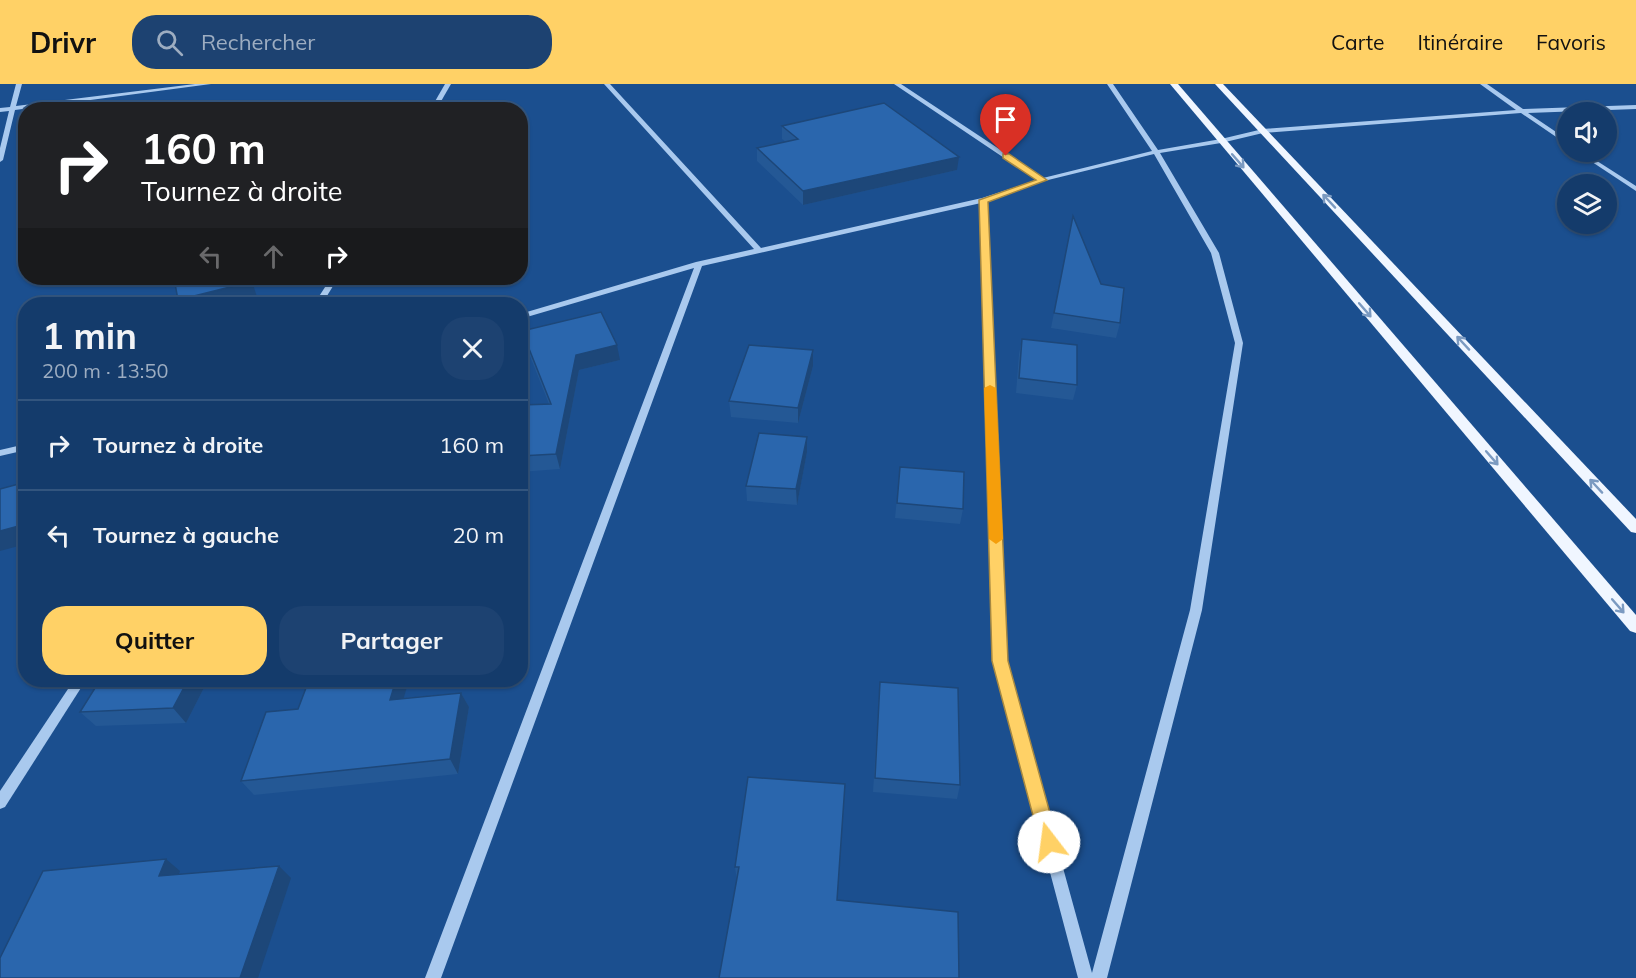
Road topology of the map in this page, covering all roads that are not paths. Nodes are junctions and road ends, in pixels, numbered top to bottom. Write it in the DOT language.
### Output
graph roads {
  1 [pos="19,84"];
  2 [pos="208,84"];
  3 [pos="448,84"];
  4 [pos="607,84"];
  5 [pos="897,84"];
  6 [pos="1110,84"];
  7 [pos="1174,84"];
  8 [pos="1219,84"];
  9 [pos="1482,84"];
  10 [pos="62,102"];
  11 [pos="438,102"];
  12 [pos="1636,107"];
  13 [pos="14,108"];
  14 [pos="18,108"];
  15 [pos="0,110"];
  16 [pos="1521,111"];
  17 [pos="1263,131"];
  18 [pos="1557,136"];
  19 [pos="1221,141"];
  20 [pos="1156,152"];
  21 [pos="0,160"];
  22 [pos="1595,162"];
  23 [pos="1042,180"];
  24 [pos="1636,189"];
  25 [pos="984,200"];
  26 [pos="759,250"];
  27 [pos="699,264"];
  28 [pos="528,315"];
  29 [pos="18,449"];
  30 [pos="0,453"];
  31 [pos="1636,528"];
  32 [pos="1636,626"];
  33 [pos="75,687"];
  34 [pos="0,803"];
  35 [pos="433,978"];
  36 [pos="1086,978"];
  37 [pos="1099,978"];
  1 -- 13 [label="street"];
  2 -- 10 [label="street"];
  3 -- 11 [label="street"];
  4 -- 26 [label="street"];
  5 -- 23 [label="street"];
  6 -- 20 [label="street"];
  7 -- 19 [label="main road"];
  8 -- 17 [label="main road"];
  9 -- 16 [label="street"];
  12 -- 16 [label="street"];
  13 -- 14 [label="street"];
  13 -- 15 [label="street"];
  13 -- 21 [label="street"];
  16 -- 17 [label="street"];
  16 -- 18 [label="street"];
  17 -- 19 [label="street"];
  31 -- 17 [label="main road, one-way"];
  19 -- 20 [label="street"];
  19 -- 32 [label="main road, one-way"];
  20 -- 23 [label="street"];
  20 -- 37 [label="street"];
  22 -- 24 [label="street"];
  23 -- 25 [label="street"];
  25 -- 26 [label="street"];
  25 -- 36 [label="street"];
  26 -- 27 [label="street"];
  27 -- 28 [label="street"];
  27 -- 35 [label="street"];
  29 -- 30 [label="street"];
  33 -- 34 [label="street"];
}
